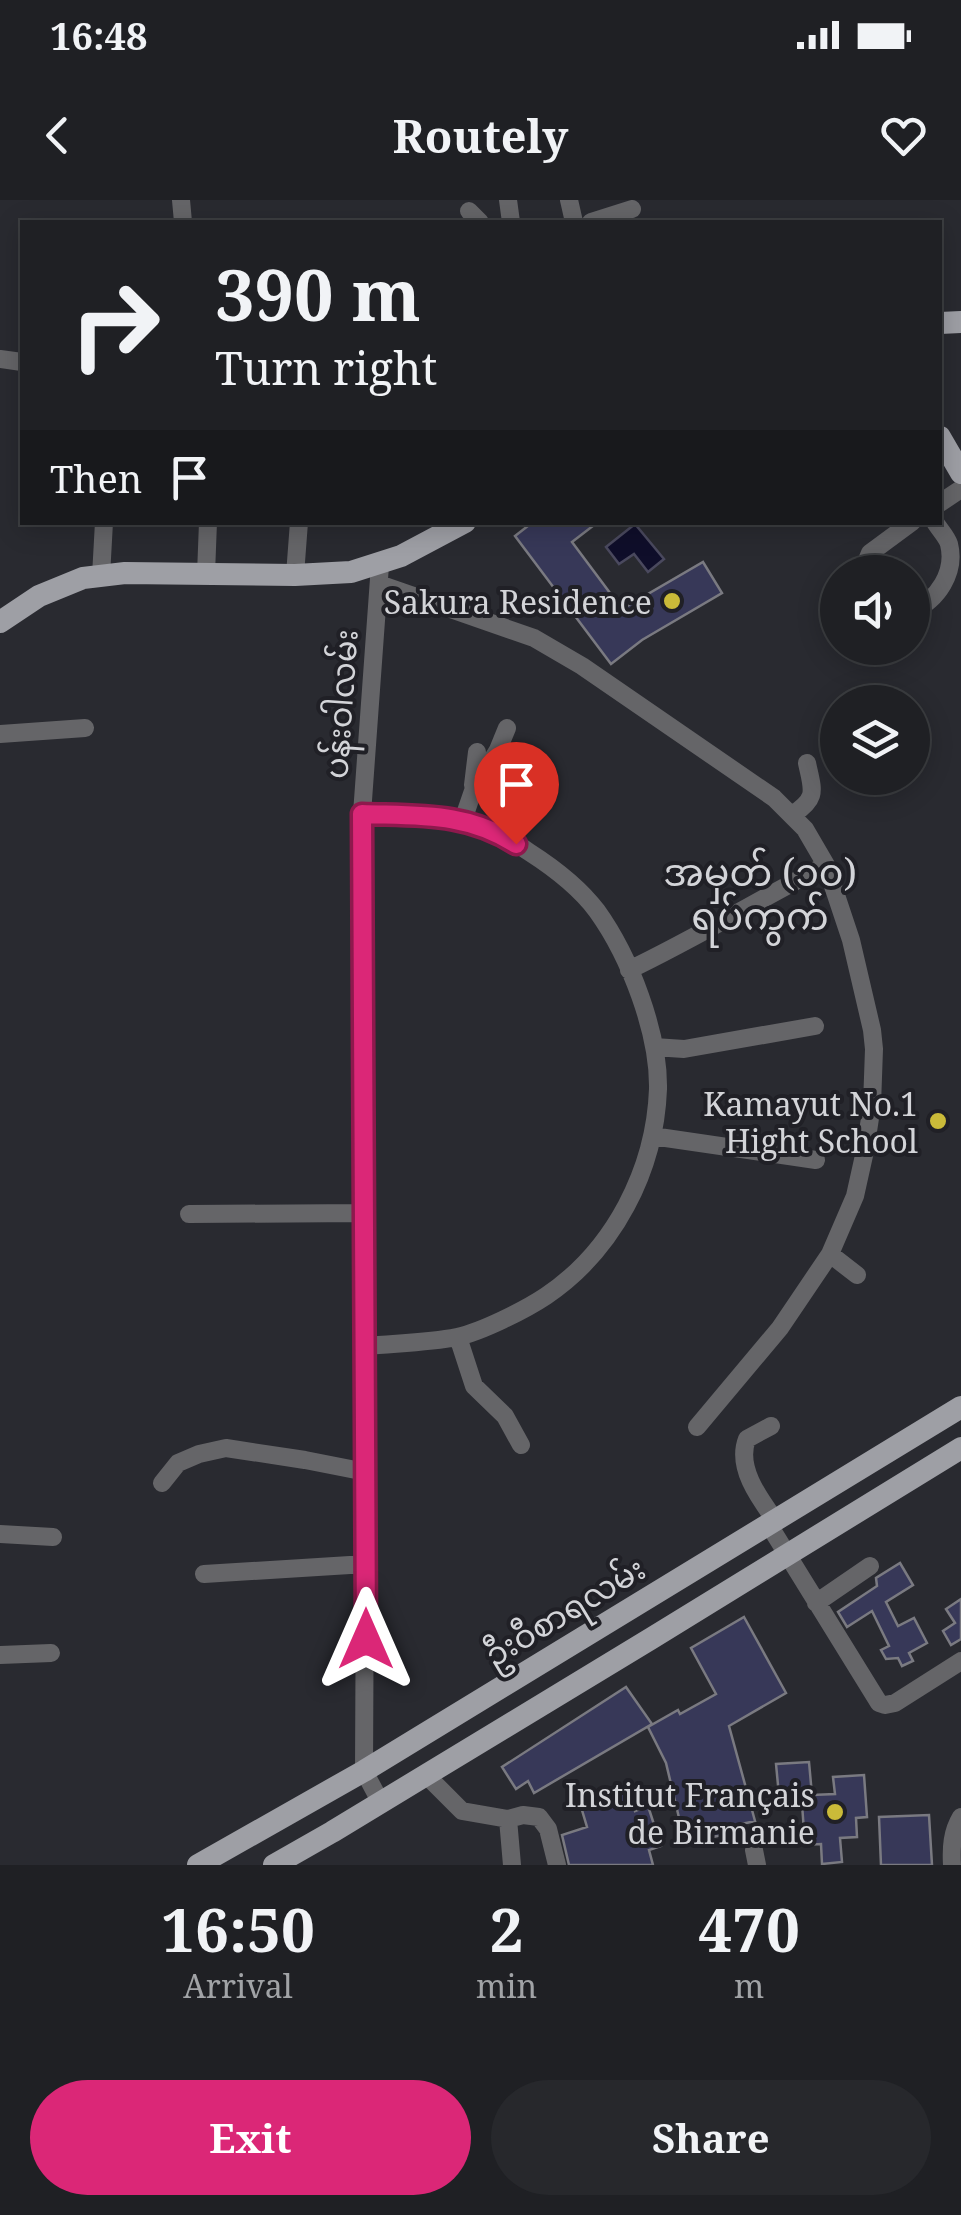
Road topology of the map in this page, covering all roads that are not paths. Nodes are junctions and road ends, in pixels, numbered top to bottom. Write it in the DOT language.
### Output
graph roads {
  1 [pos="632,209"];
  2 [pos="597,220"];
  3 [pos="942,441"];
  4 [pos="961,473"];
  5 [pos="104,525"];
  6 [pos="208,525"];
  7 [pos="299,525"];
  8 [pos="459,525"];
  9 [pos="908,525"];
  10 [pos="937,525"];
  11 [pos="869,555"];
  12 [pos="206,574"];
  13 [pos="379,574"];
  14 [pos="101,576"];
  15 [pos="296,576"];
  16 [pos="930,600"];
  17 [pos="0,622"];
  18 [pos="85,728"];
  19 [pos="507,728"];
  20 [pos="0,734"];
  21 [pos="476,752"];
  22 [pos="807,763"];
  23 [pos="473,790"];
  24 [pos="362,814"];
  25 [pos="792,815"];
  26 [pos="462,820"];
  27 [pos="826,865"];
  28 [pos="629,970"];
  29 [pos="815,1026"];
  30 [pos="654,1047"];
  31 [pos="652,1136"];
  32 [pos="816,1160"];
  33 [pos="364,1213"];
  34 [pos="188,1214"];
  35 [pos="830,1254"];
  36 [pos="857,1275"];
  37 [pos="458,1337"];
  38 [pos="366,1346"];
  39 [pos="961,1407"];
  40 [pos="771,1426"];
  41 [pos="697,1428"];
  42 [pos="915,1435"];
  43 [pos="521,1444"];
  44 [pos="961,1448"];
  45 [pos="934,1465"];
  46 [pos="366,1472"];
  47 [pos="162,1483"];
  48 [pos="772,1522"];
  49 [pos="0,1534"];
  50 [pos="53,1538"];
  51 [pos="786,1554"];
  52 [pos="366,1564"];
  53 [pos="870,1566"];
  54 [pos="204,1574"];
  55 [pos="816,1604"];
  56 [pos="634,1606"];
  57 [pos="652,1638"];
  58 [pos="51,1654"];
  59 [pos="0,1655"];
  60 [pos="961,1661"];
  61 [pos="502,1686"];
  62 [pos="522,1717"];
  63 [pos="364,1770"];
  64 [pos="426,1775"];
  65 [pos="381,1802"];
  66 [pos="961,1817"];
  67 [pos="508,1818"];
  68 [pos="224,1858"];
  69 [pos="198,1865"];
  70 [pos="274,1865"];
  71 [pos="512,1865"];
  72 [pos="557,1865"];
  73 [pos="952,1865"];
  1 -- 2 [label="street"];
  3 -- 4 [label="main road"];
  5 -- 14 [label="street"];
  6 -- 12 [label="street"];
  7 -- 15 [label="street"];
  8 -- 13 [label="main road"];
  9 -- 11 [label="street"];
  10 -- 16 [label="street"];
  12 -- 14 [label="main road"];
  12 -- 15 [label="main road"];
  13 -- 15 [label="main road"];
  13 -- 24 [label="street, ပန်းဝါလမ်း"];
  13 -- 25 [label="street"];
  14 -- 17 [label="main road"];
  18 -- 20 [label="street"];
  19 -- 23 [label="street"];
  21 -- 23 [label="street"];
  22 -- 25 [label="street"];
  23 -- 26 [label="street"];
  24 -- 26 [label="street"];
  24 -- 33 [label="street, ပန်းဝါလမ်း"];
  25 -- 27 [label="street"];
  26 -- 28 [label="street"];
  27 -- 28 [label="street"];
  27 -- 35 [label="street"];
  28 -- 30 [label="street"];
  29 -- 30 [label="street"];
  30 -- 31 [label="street"];
  31 -- 32 [label="street"];
  31 -- 37 [label="street"];
  33 -- 34 [label="street"];
  33 -- 38 [label="street, ပန်းဝါလမ်း"];
  35 -- 36 [label="street"];
  35 -- 41 [label="street"];
  37 -- 38 [label="street"];
  37 -- 43 [label="street"];
  38 -- 46 [label="street, ပန်းဝါလမ်း"];
  39 -- 42 [label="main road, ဦးဝီစာရလမ်း"];
  40 -- 48 [label="street"];
  42 -- 45 [label="main road"];
  42 -- 48 [label="main road, ဦးဝီစာရလမ်း"];
  44 -- 45 [label="main road"];
  45 -- 51 [label="main road"];
  46 -- 47 [label="street"];
  46 -- 52 [label="street, ပန်းဝါလမ်း"];
  48 -- 51 [label="street"];
  48 -- 56 [label="main road, ဦးဝီစာရလမ်း"];
  49 -- 50 [label="street"];
  51 -- 55 [label="street"];
  51 -- 57 [label="main road"];
  52 -- 54 [label="street"];
  52 -- 63 [label="street, ပန်းဝါလမ်း"];
  53 -- 55 [label="street"];
  55 -- 60 [label="street"];
  56 -- 57 [label="main road"];
  56 -- 61 [label="main road, ဦးဝီစာရလမ်း"];
  57 -- 62 [label="main road"];
  58 -- 59 [label="street"];
  61 -- 62 [label="main road"];
  61 -- 63 [label="main road, ဦးဝီစာရလမ်း"];
  62 -- 64 [label="main road"];
  63 -- 65 [label="street, ပန်းဝါလမ်း"];
  63 -- 68 [label="main road, ဦးဝီစာရလမ်း"];
  64 -- 65 [label="main road"];
  64 -- 67 [label="street"];
  65 -- 70 [label="main road"];
  66 -- 73 [label="street"];
  67 -- 71 [label="street"];
  67 -- 72 [label="street"];
  68 -- 69 [label="main road, ဦးဝီစာရလမ်း"];
}
